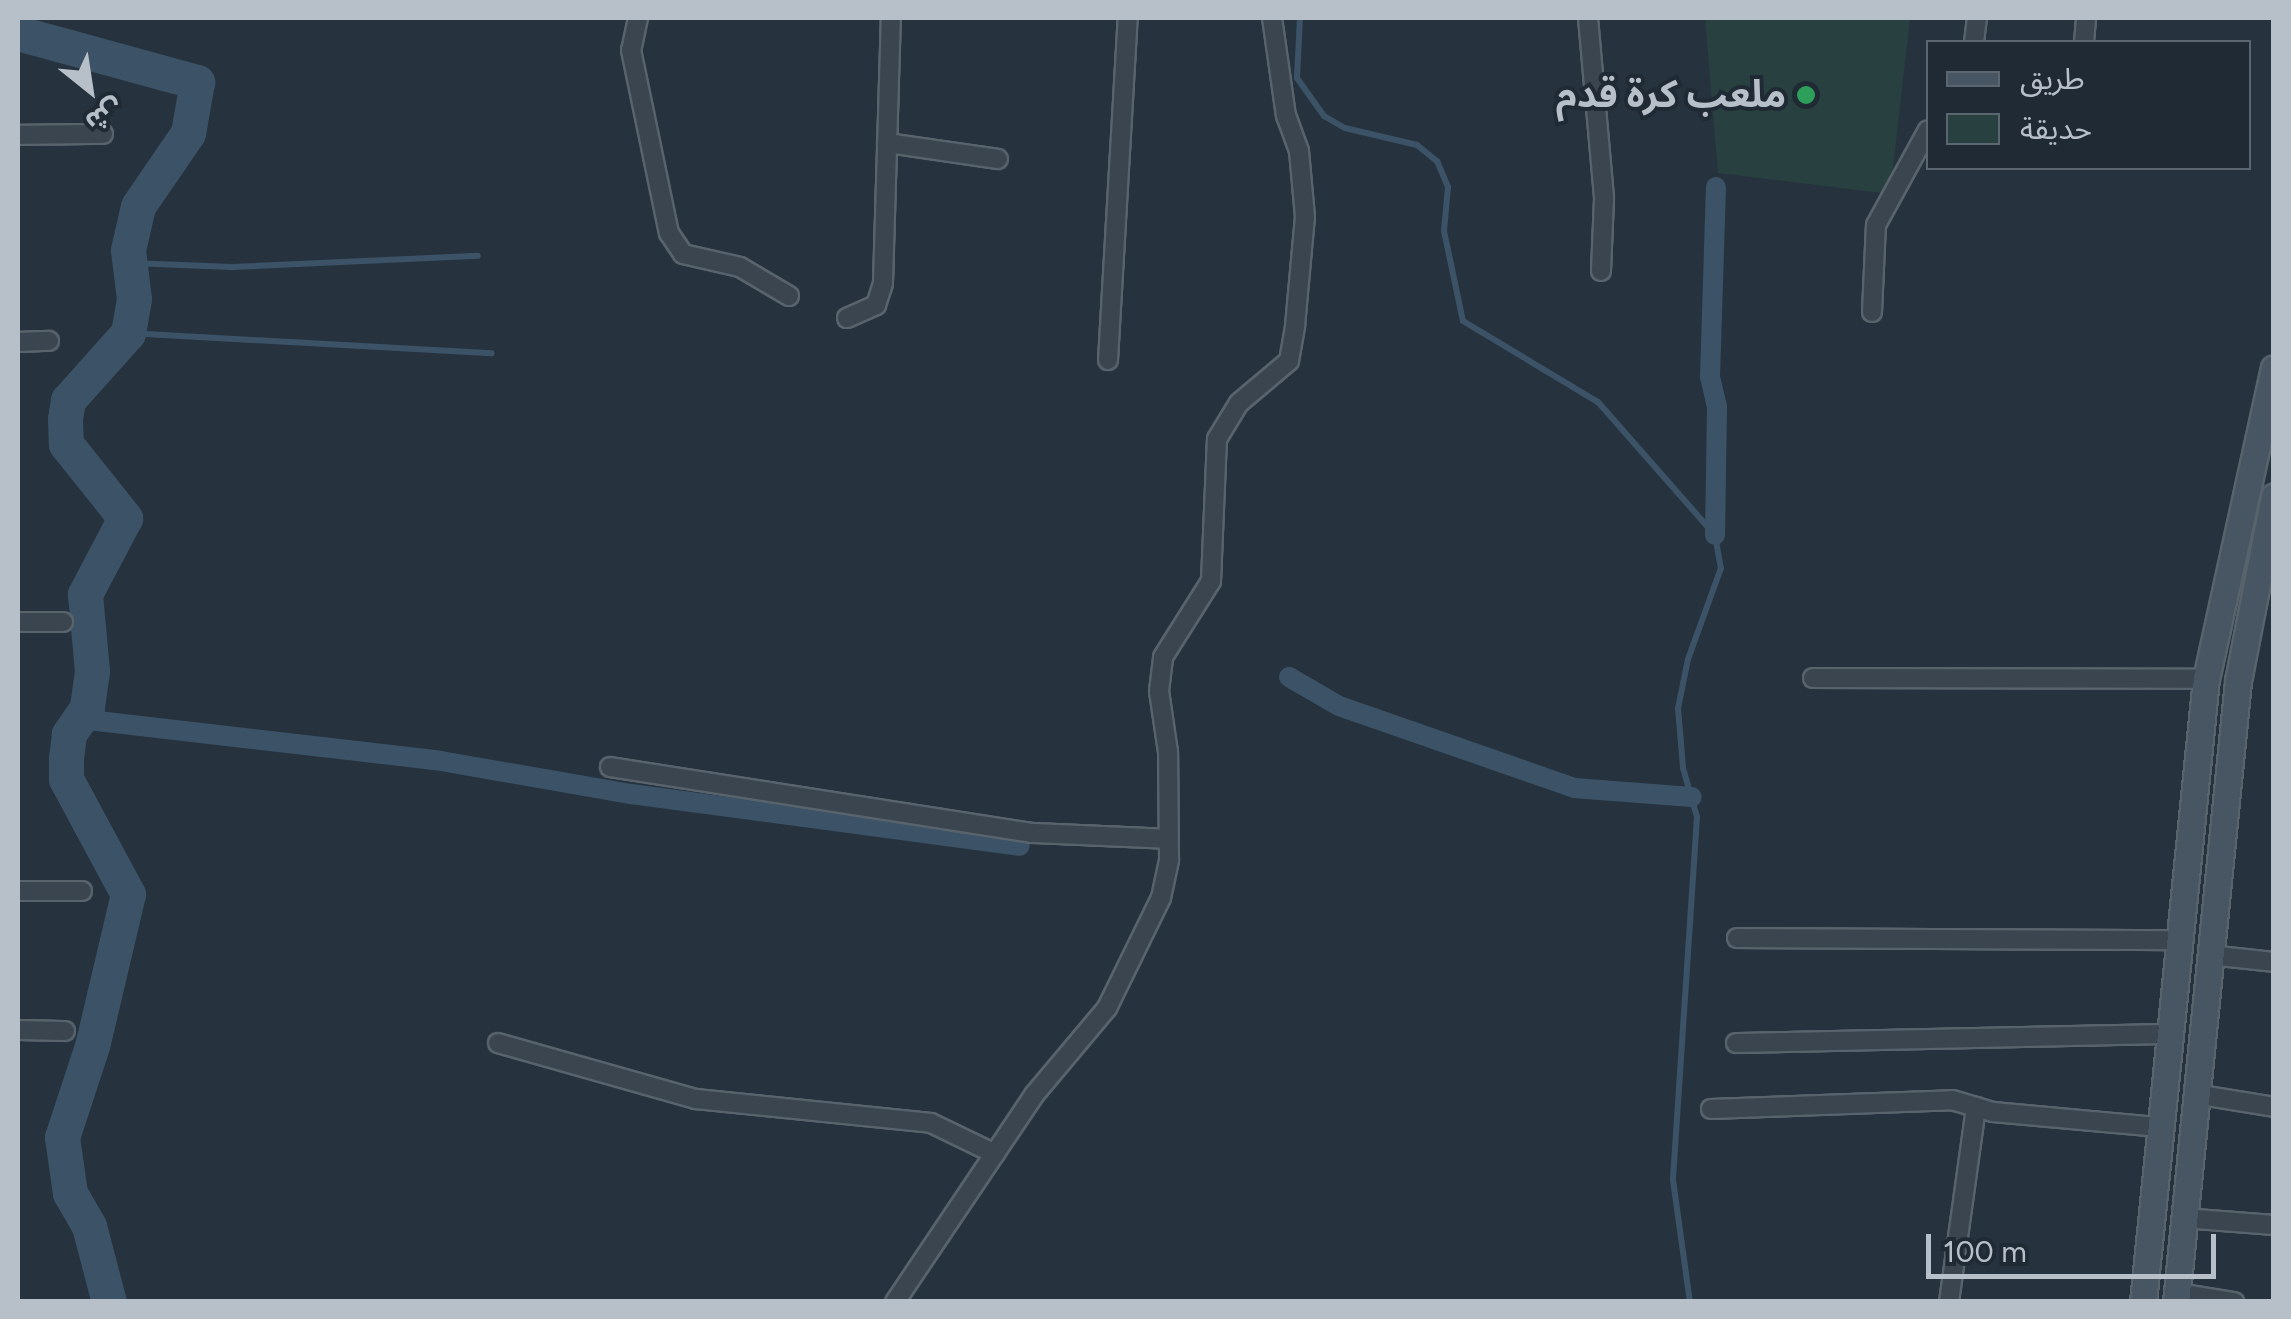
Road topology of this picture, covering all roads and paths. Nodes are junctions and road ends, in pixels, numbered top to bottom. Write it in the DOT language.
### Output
graph roads {
  1 [pos="638,18"];
  2 [pos="891,18"];
  3 [pos="1128,18"];
  4 [pos="1272,18"];
  5 [pos="1588,18"];
  6 [pos="103,134"];
  7 [pos="1926,134"];
  8 [pos="18,135"];
  9 [pos="886,143"];
  10 [pos="998,159"];
  11 [pos="1601,271"];
  12 [pos="790,296"];
  13 [pos="1872,312"];
  14 [pos="846,318"];
  15 [pos="18,342"];
  16 [pos="49,342"];
  17 [pos="1108,360"];
  18 [pos="2274,368"];
  19 [pos="2274,496"];
  20 [pos="2270,526"];
  21 [pos="18,622"];
  22 [pos="62,622"];
  23 [pos="1813,678"];
  24 [pos="2206,679"];
  25 [pos="610,767"];
  26 [pos="1168,840"];
  27 [pos="18,891"];
  28 [pos="82,892"];
  29 [pos="1738,938"];
  30 [pos="2178,940"];
  31 [pos="2209,956"];
  32 [pos="2274,962"];
  33 [pos="18,1030"];
  34 [pos="65,1031"];
  35 [pos="2168,1034"];
  36 [pos="498,1043"];
  37 [pos="1736,1043"];
  38 [pos="2195,1094"];
  39 [pos="1976,1107"];
  40 [pos="2274,1107"];
  41 [pos="1711,1109"];
  42 [pos="2159,1126"];
  43 [pos="995,1154"];
  44 [pos="2184,1218"];
  45 [pos="2274,1225"];
  46 [pos="2176,1297"];
  47 [pos="895,1302"];
  48 [pos="1948,1302"];
  49 [pos="2142,1302"];
  50 [pos="2234,1302"];
  1 -- 12 [label="street"];
  2 -- 9 [label="street"];
  3 -- 17 [label="street"];
  4 -- 26 [label="street"];
  5 -- 11 [label="street"];
  6 -- 8 [label="street"];
  7 -- 13 [label="street"];
  9 -- 10 [label="street"];
  9 -- 14 [label="street"];
  15 -- 16 [label="street"];
  18 -- 24 [label="main road"];
  19 -- 20 [label="main road"];
  20 -- 31 [label="main road"];
  21 -- 22 [label="street"];
  23 -- 24 [label="street"];
  24 -- 30 [label="main road"];
  25 -- 26 [label="street"];
  26 -- 43 [label="street"];
  27 -- 28 [label="street"];
  29 -- 30 [label="street"];
  30 -- 35 [label="main road"];
  31 -- 32 [label="street"];
  31 -- 38 [label="main road"];
  33 -- 34 [label="street"];
  35 -- 37 [label="street"];
  35 -- 42 [label="main road"];
  36 -- 43 [label="street"];
  38 -- 40 [label="street"];
  38 -- 44 [label="main road"];
  39 -- 41 [label="street"];
  39 -- 42 [label="street"];
  39 -- 48 [label="street"];
  42 -- 49 [label="main road"];
  43 -- 47 [label="street"];
  44 -- 45 [label="street"];
  44 -- 46 [label="main road"];
  46 -- 50 [label="street"];
}
